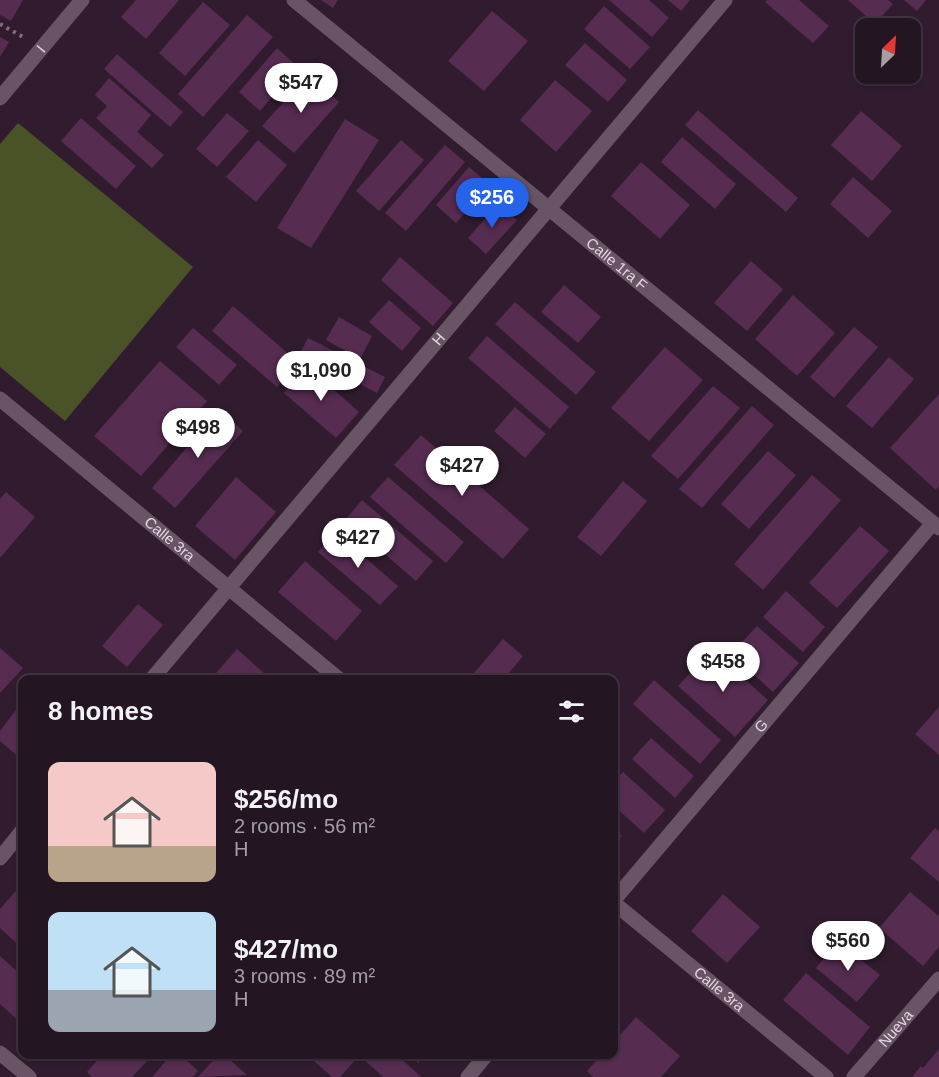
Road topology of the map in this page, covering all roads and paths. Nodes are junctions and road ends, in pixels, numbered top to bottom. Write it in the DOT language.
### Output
graph roads {
  1 [pos="82,0"];
  2 [pos="294,0"];
  3 [pos="725,0"];
  4 [pos="0,98"];
  5 [pos="550,208"];
  6 [pos="0,399"];
  7 [pos="936,525"];
  8 [pos="228,588"];
  9 [pos="155,675"];
  10 [pos="334,675"];
  11 [pos="18,836"];
  12 [pos="0,858"];
  13 [pos="618,897"];
  14 [pos="618,905"];
  15 [pos="939,979"];
  16 [pos="0,1053"];
  17 [pos="483,1059"];
  18 [pos="28,1077"];
  19 [pos="468,1077"];
  20 [pos="826,1077"];
  21 [pos="854,1077"];
  1 -- 4 [label="street, I"];
  2 -- 5 [label="street, Calle 1ra F"];
  3 -- 5 [label="street, H"];
  5 -- 7 [label="street, Calle 1ra F"];
  5 -- 8 [label="street, H"];
  6 -- 8 [label="street, Calle 3ra"];
  7 -- 13 [label="street, G"];
  8 -- 9 [label="street, H"];
  8 -- 10 [label="street, Calle 3ra"];
  11 -- 12 [label="street"];
  14 -- 20 [label="street, Calle 3ra"];
  15 -- 21 [label="street, Nueva"];
  16 -- 18 [label="street"];
  17 -- 19 [label="street"];
}
